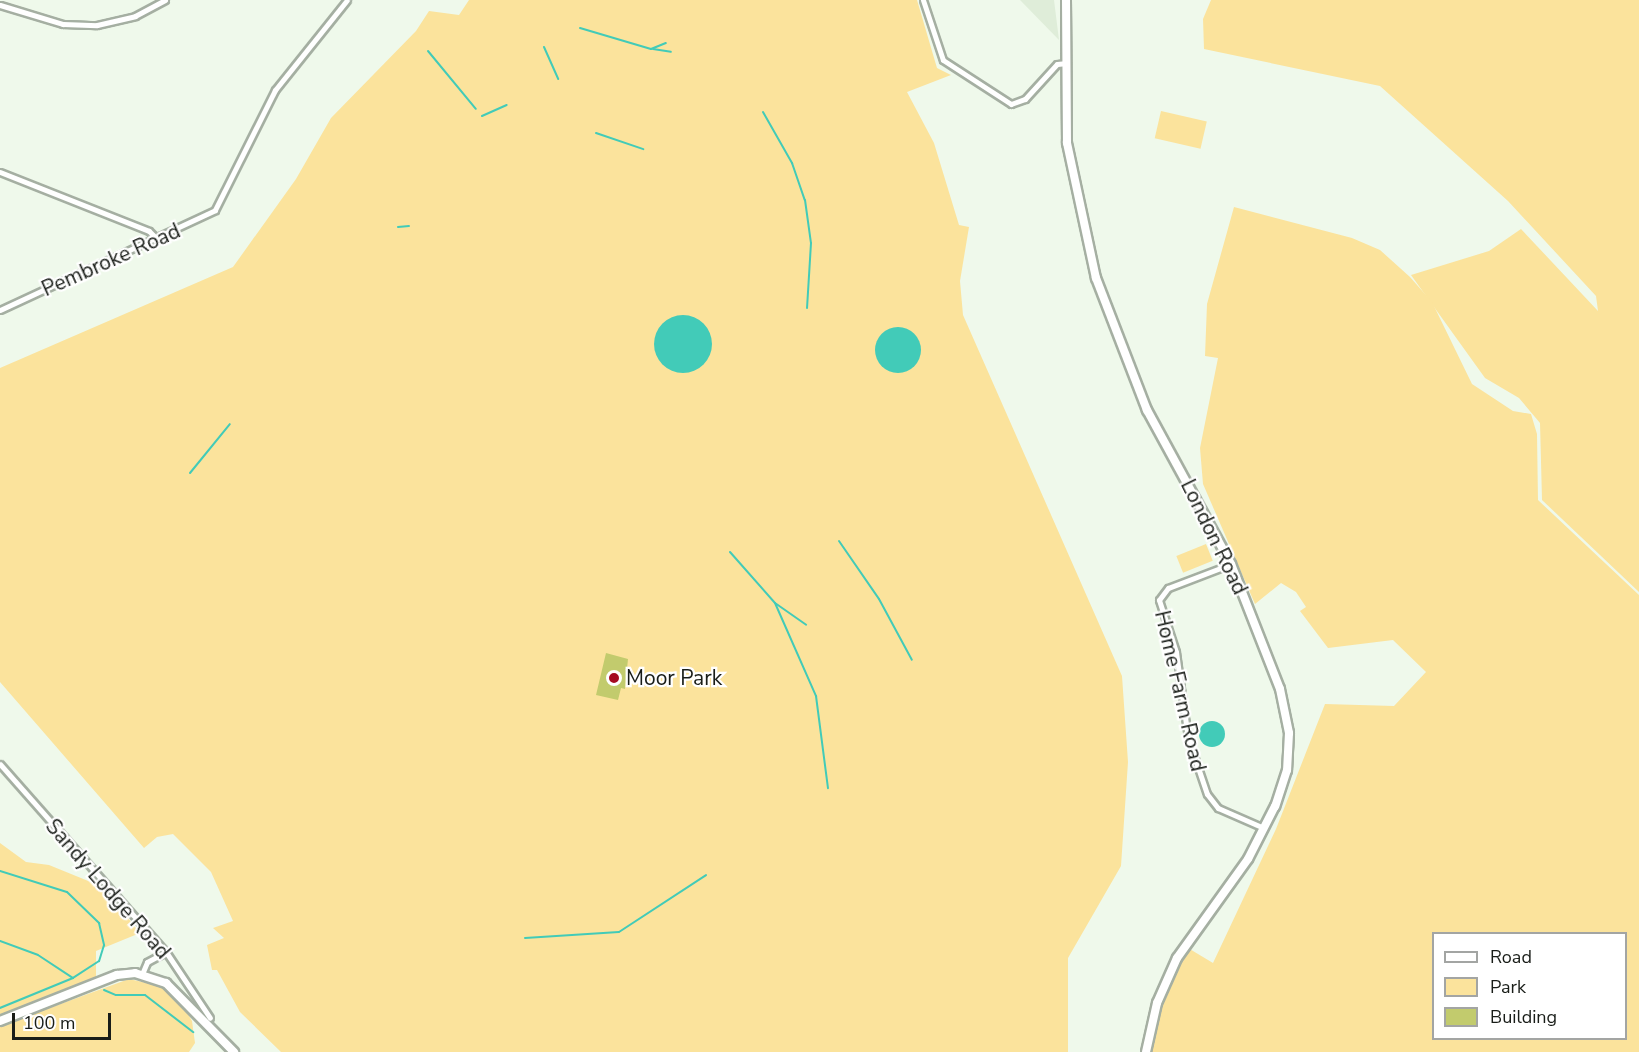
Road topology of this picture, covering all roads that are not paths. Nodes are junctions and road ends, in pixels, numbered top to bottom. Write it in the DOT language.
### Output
graph roads {
  1 [pos="165,0"];
  2 [pos="347,0"];
  3 [pos="923,0"];
  4 [pos="1066,0"];
  5 [pos="0,5"];
  6 [pos="1067,63"];
  7 [pos="0,172"];
  8 [pos="157,239"];
  9 [pos="0,310"];
  10 [pos="1231,564"];
  11 [pos="0,764"];
  12 [pos="1265,829"];
  13 [pos="166,952"];
  14 [pos="142,974"];
  15 [pos="210,1018"];
  16 [pos="0,1021"];
  17 [pos="234,1052"];
  18 [pos="1146,1052"];
  1 -- 5 [label="street"];
  2 -- 8 [label="street, Pembroke Road"];
  3 -- 6 [label="street"];
  4 -- 6 [label="main road, London Road"];
  6 -- 10 [label="main road, London Road"];
  7 -- 8 [label="street"];
  8 -- 9 [label="street, Pembroke Road"];
  10 -- 12 [label="main road, London Road"];
  10 -- 12 [label="street, Home Farm Road"];
  11 -- 13 [label="street, Sandy Lodge Road"];
  12 -- 18 [label="main road, London Road"];
  13 -- 14 [label="street"];
  13 -- 15 [label="street, Sandy Lodge Road"];
  14 -- 16 [label="main road"];
  14 -- 17 [label="main road"];
}
